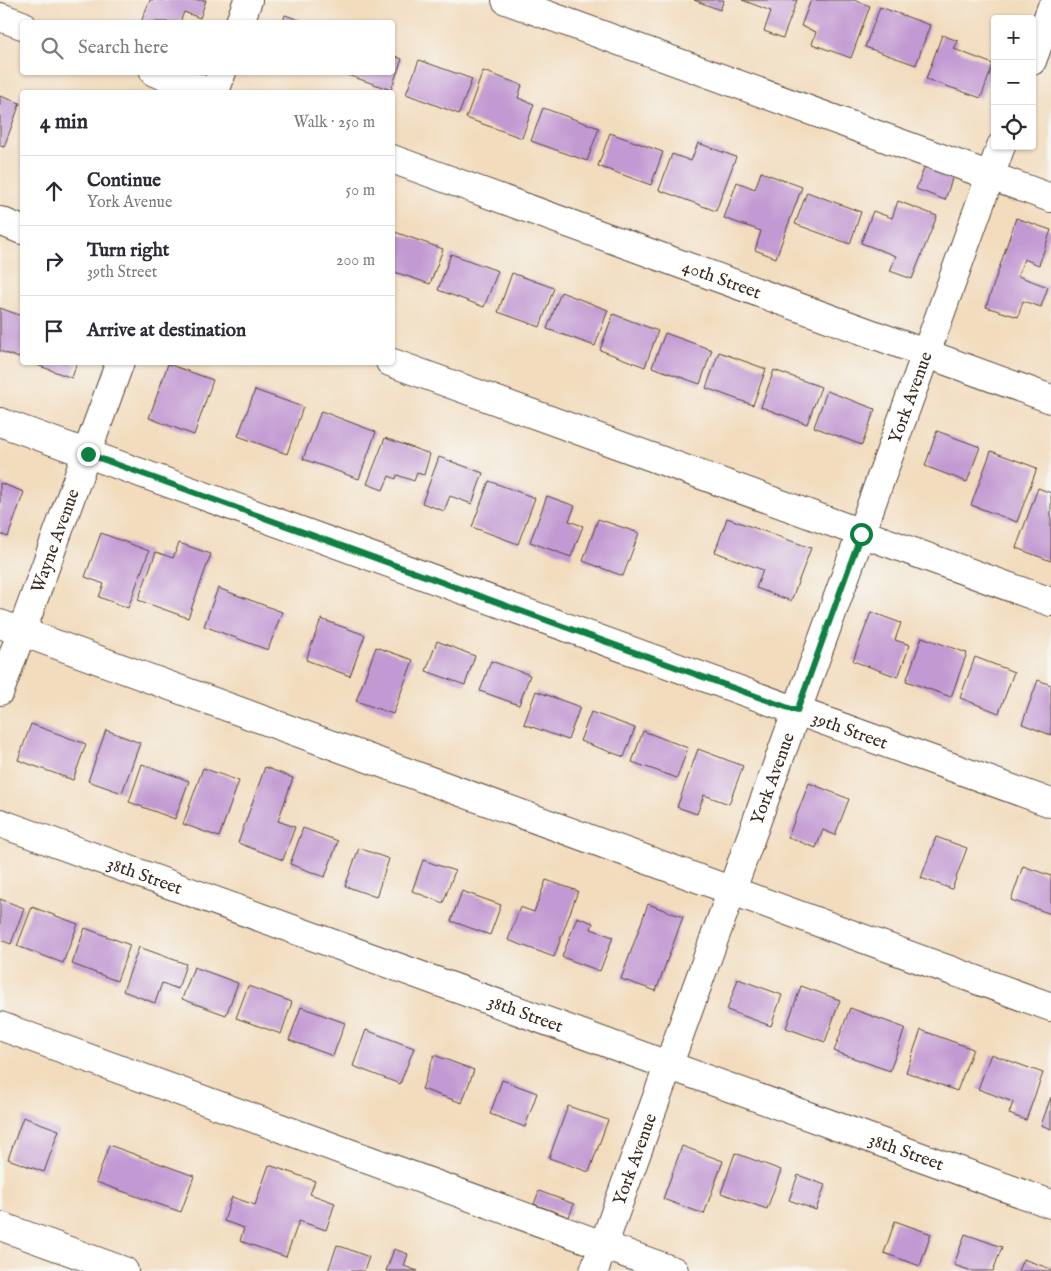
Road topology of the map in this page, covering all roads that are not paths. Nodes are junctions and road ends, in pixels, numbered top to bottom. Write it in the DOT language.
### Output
graph roads {
  1 [pos="248,0"];
  2 [pos="506,0"];
  3 [pos="1051,9"];
  4 [pos="0,17"];
  5 [pos="241,20"];
  6 [pos="20,24"];
  7 [pos="1032,60"];
  8 [pos="162,75"];
  9 [pos="221,75"];
  10 [pos="204,90"];
  11 [pos="216,90"];
  12 [pos="1000,150"];
  13 [pos="395,160"];
  14 [pos="990,176"];
  15 [pos="1051,198"];
  16 [pos="0,221"];
  17 [pos="20,229"];
  18 [pos="926,354"];
  19 [pos="395,364"];
  20 [pos="119,365"];
  21 [pos="1051,399"];
  22 [pos="0,422"];
  23 [pos="88,454"];
  24 [pos="861,534"];
  25 [pos="1051,602"];
  26 [pos="11,628"];
  27 [pos="0,691"];
  28 [pos="797,711"];
  29 [pos="1051,803"];
  30 [pos="0,823"];
  31 [pos="732,890"];
  32 [pos="1051,1007"];
  33 [pos="0,1026"];
  34 [pos="669,1065"];
  35 [pos="1051,1204"];
  36 [pos="0,1226"];
  37 [pos="604,1245"];
  38 [pos="124,1271"];
  39 [pos="594,1271"];
  40 [pos="674,1271"];
  1 -- 5 [label="street"];
  2 -- 14 [label="street"];
  3 -- 7 [label="street"];
  4 -- 6 [label="street"];
  8 -- 10 [label="street"];
  9 -- 11 [label="street"];
  12 -- 14 [label="street, York Avenue"];
  13 -- 18 [label="street, 40th Street"];
  14 -- 15 [label="street"];
  14 -- 18 [label="street, York Avenue"];
  16 -- 17 [label="street"];
  18 -- 21 [label="street, 40th Street"];
  18 -- 24 [label="street, York Avenue"];
  19 -- 24 [label="street"];
  20 -- 23 [label="street, Wayne Avenue"];
  22 -- 23 [label="street, 39th Street"];
  23 -- 26 [label="street, Wayne Avenue"];
  23 -- 28 [label="street, 39th Street"];
  24 -- 25 [label="street"];
  24 -- 28 [label="street, York Avenue"];
  26 -- 27 [label="street, Wayne Avenue"];
  26 -- 31 [label="street"];
  28 -- 29 [label="street, 39th Street"];
  28 -- 31 [label="street, York Avenue"];
  30 -- 34 [label="street, 38th Street"];
  31 -- 32 [label="street"];
  31 -- 34 [label="street, York Avenue"];
  33 -- 37 [label="street"];
  34 -- 35 [label="street, 38th Street"];
  34 -- 37 [label="street, York Avenue"];
  36 -- 38 [label="street"];
  37 -- 39 [label="street, York Avenue"];
  37 -- 40 [label="street"];
}
